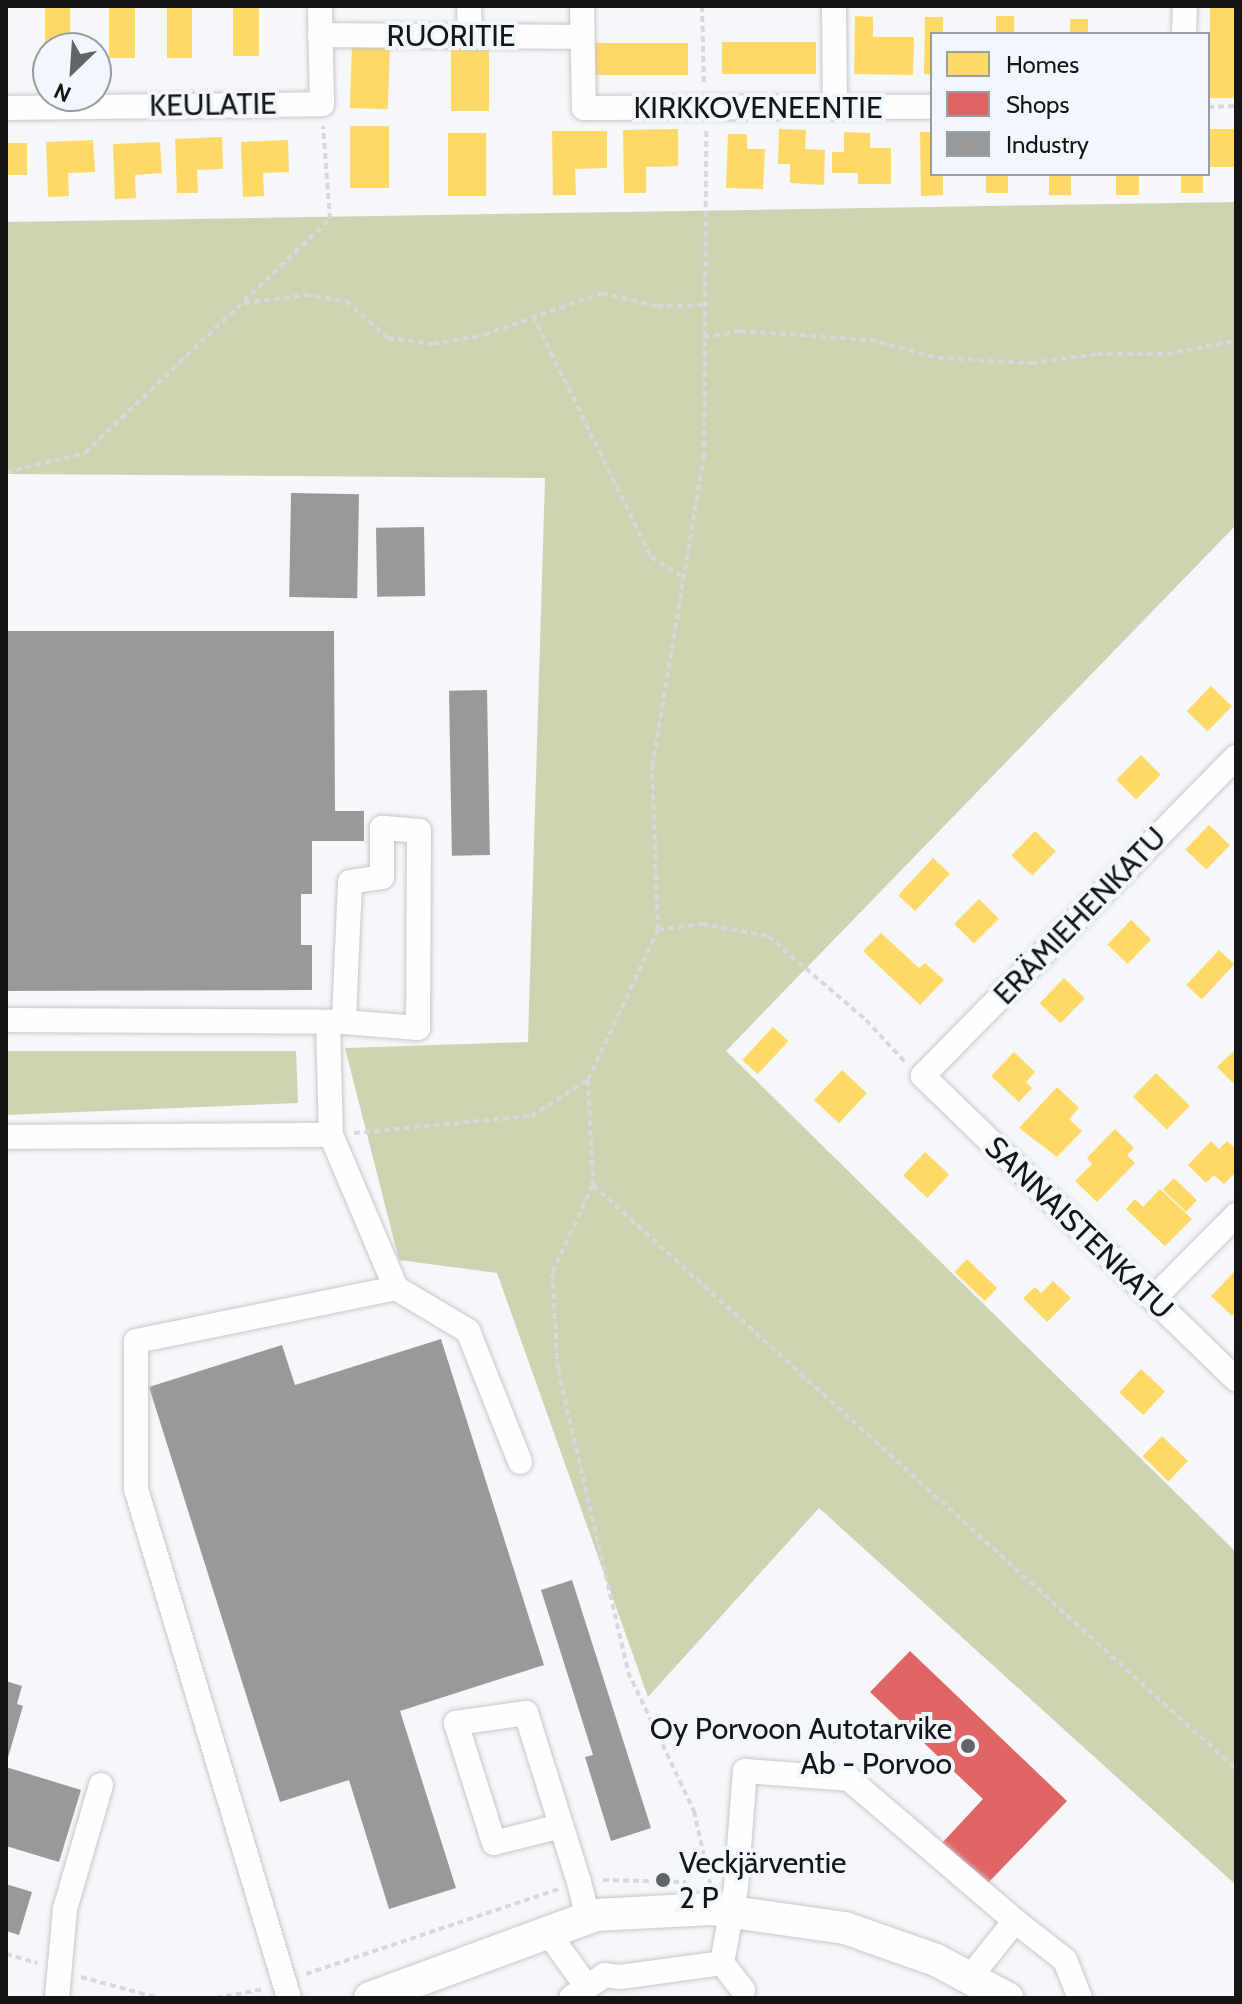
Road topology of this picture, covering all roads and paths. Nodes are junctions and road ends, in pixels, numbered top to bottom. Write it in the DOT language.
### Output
graph roads {
  1 [pos="320,6"];
  2 [pos="469,6"];
  3 [pos="582,6"];
  4 [pos="702,6"];
  5 [pos="834,6"];
  6 [pos="1185,6"];
  7 [pos="1184,32"];
  8 [pos="320,35"];
  9 [pos="470,37"];
  10 [pos="582,37"];
  11 [pos="322,104"];
  12 [pos="1236,106"];
  13 [pos="930,107"];
  14 [pos="1210,107"];
  15 [pos="6,108"];
  16 [pos="835,108"];
  17 [pos="705,110"];
  18 [pos="241,304"];
  19 [pos="704,305"];
  20 [pos="533,316"];
  21 [pos="704,337"];
  22 [pos="1236,341"];
  23 [pos="6,471"];
  24 [pos="685,578"];
  25 [pos="1236,757"];
  26 [pos="658,930"];
  27 [pos="6,1020"];
  28 [pos="336,1022"];
  29 [pos="915,1070"];
  30 [pos="588,1080"];
  31 [pos="331,1135"];
  32 [pos="6,1137"];
  33 [pos="593,1185"];
  34 [pos="1236,1215"];
  35 [pos="396,1288"];
  36 [pos="1154,1298"];
  37 [pos="1236,1379"];
  38 [pos="520,1462"];
  39 [pos="1236,1769"];
  40 [pos="101,1785"];
  41 [pos="561,1826"];
  42 [pos="710,1883"];
  43 [pos="730,1909"];
  44 [pos="588,1918"];
  45 [pos="1015,1921"];
  46 [pos="549,1934"];
  47 [pos="722,1963"];
  48 [pos="971,1976"];
  49 [pos="743,1990"];
  50 [pos="579,1992"];
  51 [pos="57,1998"];
  52 [pos="289,1998"];
  53 [pos="370,1998"];
  54 [pos="1007,1998"];
  55 [pos="1080,1998"];
  1 -- 8 [label="street, KEULATIE"];
  2 -- 9 [label="street"];
  3 -- 10 [label="street"];
  4 -- 17 [label="path"];
  5 -- 16 [label="street"];
  6 -- 7 [label="street"];
  8 -- 9 [label="street, RUORITIE"];
  8 -- 11 [label="street, KEULATIE"];
  9 -- 10 [label="street, RUORITIE"];
  10 -- 17 [label="street, KIRKKOVENEENTIE"];
  11 -- 15 [label="street, KEULATIE"];
  11 -- 18 [label="path"];
  12 -- 14 [label="path"];
  13 -- 16 [label="street, KIRKKOVENEENTIE"];
  16 -- 17 [label="street, KIRKKOVENEENTIE"];
  17 -- 19 [label="path"];
  18 -- 20 [label="path"];
  18 -- 23 [label="path"];
  19 -- 20 [label="path"];
  19 -- 21 [label="path"];
  20 -- 24 [label="path"];
  21 -- 22 [label="path"];
  21 -- 24 [label="path"];
  24 -- 26 [label="path"];
  25 -- 29 [label="street, ERÄMIEHENKATU"];
  26 -- 29 [label="path"];
  26 -- 30 [label="path"];
  27 -- 28 [label="street"];
  28 -- 28 [label="street"];
  28 -- 31 [label="street"];
  29 -- 36 [label="street, SANNAISTENKATU"];
  30 -- 31 [label="path"];
  30 -- 33 [label="path"];
  31 -- 32 [label="street"];
  31 -- 35 [label="street"];
  33 -- 39 [label="path"];
  33 -- 42 [label="path"];
  34 -- 36 [label="street"];
  35 -- 38 [label="street"];
  35 -- 52 [label="street"];
  36 -- 37 [label="street, SANNAISTENKATU"];
  40 -- 51 [label="street"];
  41 -- 41 [label="street"];
  41 -- 44 [label="street"];
  43 -- 44 [label="main road"];
  43 -- 45 [label="street"];
  43 -- 47 [label="street"];
  43 -- 48 [label="main road"];
  44 -- 46 [label="main road"];
  45 -- 48 [label="street"];
  45 -- 55 [label="street"];
  46 -- 50 [label="street"];
  46 -- 53 [label="main road"];
  47 -- 49 [label="street"];
  47 -- 50 [label="street"];
  48 -- 54 [label="main road"];
}
